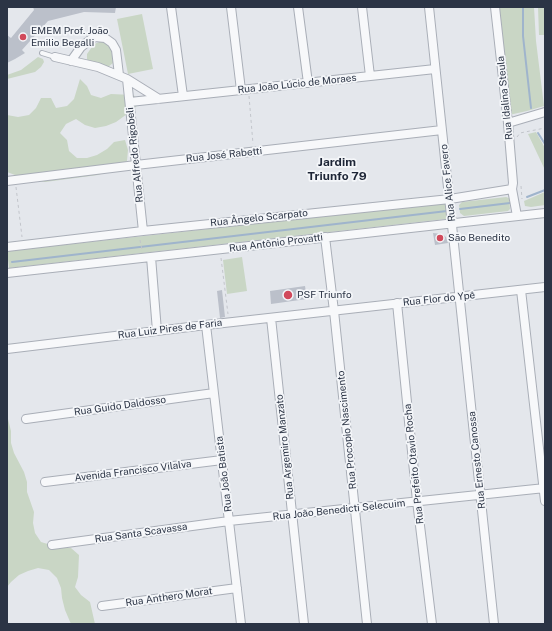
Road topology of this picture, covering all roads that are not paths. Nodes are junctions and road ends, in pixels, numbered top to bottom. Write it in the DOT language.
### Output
graph roads {
  1 [pos="171,7"];
  2 [pos="231,7"];
  3 [pos="298,7"];
  4 [pos="362,7"];
  5 [pos="429,7"];
  6 [pos="495,7"];
  7 [pos="42,53"];
  8 [pos="55,57"];
  9 [pos="71,61"];
  10 [pos="435,69"];
  11 [pos="119,76"];
  12 [pos="370,76"];
  13 [pos="127,79"];
  14 [pos="308,83"];
  15 [pos="245,90"];
  16 [pos="183,96"];
  17 [pos="159,99"];
  18 [pos="130,102"];
  19 [pos="545,112"];
  20 [pos="508,123"];
  21 [pos="442,130"];
  22 [pos="136,165"];
  23 [pos="7,182"];
  24 [pos="512,189"];
  25 [pos="450,199"];
  26 [pos="545,213"];
  27 [pos="516,216"];
  28 [pos="452,224"];
  29 [pos="143,230"];
  30 [pos="324,237"];
  31 [pos="7,247"];
  32 [pos="151,257"];
  33 [pos="7,273"];
  34 [pos="545,287"];
  35 [pos="520,290"];
  36 [pos="460,297"];
  37 [pos="397,304"];
  38 [pos="334,312"];
  39 [pos="271,318"];
  40 [pos="206,325"];
  41 [pos="157,331"];
  42 [pos="7,349"];
  43 [pos="214,392"];
  44 [pos="26,419"];
  45 [pos="222,460"];
  46 [pos="45,482"];
  47 [pos="544,488"];
  48 [pos="480,495"];
  49 [pos="417,501"];
  50 [pos="545,501"];
  51 [pos="355,508"];
  52 [pos="292,515"];
  53 [pos="229,521"];
  54 [pos="52,545"];
  55 [pos="237,588"];
  56 [pos="102,606"];
  57 [pos="241,624"];
  58 [pos="304,624"];
  59 [pos="367,624"];
  60 [pos="432,624"];
  61 [pos="494,624"];
  1 -- 16 [label="street"];
  2 -- 15 [label="street"];
  3 -- 14 [label="street"];
  4 -- 12 [label="street"];
  5 -- 10 [label="street, Rua Alice Favero"];
  6 -- 20 [label="street, Rua Idalina Steula"];
  7 -- 8 [label="lane"];
  8 -- 9 [label="street"];
  9 -- 11 [label="street"];
  9 -- 11 [label="street"];
  10 -- 12 [label="street, Rua João Lúcio de Moraes"];
  10 -- 21 [label="street, Rua Alice Favero"];
  11 -- 13 [label="street"];
  12 -- 14 [label="street, Rua João Lúcio de Moraes"];
  13 -- 17 [label="street"];
  13 -- 18 [label="street, Rua Alfredo Rigobeli"];
  14 -- 15 [label="street, Rua João Lúcio de Moraes"];
  15 -- 16 [label="street, Rua João Lúcio de Moraes"];
  16 -- 17 [label="street, Rua João Lúcio de Moraes"];
  17 -- 18 [label="street, Rua João Lúcio de Moraes"];
  18 -- 22 [label="street, Rua Alfredo Rigobeli"];
  19 -- 20 [label="street"];
  20 -- 24 [label="street, Rua Idalina Steula"];
  21 -- 22 [label="street, Rua José Rabetti"];
  21 -- 25 [label="street, Rua Alice Favero"];
  22 -- 23 [label="street, Rua José Rabetti"];
  22 -- 29 [label="street, Rua Alfredo Rigobeli"];
  24 -- 25 [label="street, Rua Ângelo Scarpato"];
  24 -- 27 [label="street, Rua Idalina Steula"];
  25 -- 28 [label="street, Rua Alice Favero"];
  25 -- 29 [label="street, Rua Ângelo Scarpato"];
  26 -- 27 [label="street, Rua Antônio Provatti"];
  27 -- 28 [label="street, Rua Antônio Provatti"];
  28 -- 30 [label="street, Rua Antônio Provatti"];
  28 -- 36 [label="street, Rua Alice Favero"];
  29 -- 31 [label="street, Rua Ângelo Scarpato"];
  30 -- 32 [label="street, Rua Antônio Provatti"];
  30 -- 38 [label="street, Rua Procopio Nascimento"];
  32 -- 33 [label="street, Rua Antônio Provatti"];
  32 -- 41 [label="street"];
  34 -- 35 [label="street, Rua Flor do Ypê"];
  35 -- 36 [label="street, Rua Flor do Ypê"];
  35 -- 47 [label="street"];
  36 -- 37 [label="street, Rua Flor do Ypê"];
  36 -- 48 [label="street, Rua Ernesto Canossa"];
  37 -- 38 [label="street, Rua Flor do Ypê"];
  37 -- 49 [label="street, Rua Prefeito Otavio Rocha"];
  38 -- 39 [label="street, Rua Luiz Pires de Faria"];
  38 -- 51 [label="street, Rua Procopio Nascimento"];
  39 -- 40 [label="street, Rua Luiz Pires de Faria"];
  39 -- 52 [label="street, Rua Argemiro Manzato"];
  40 -- 41 [label="street, Rua Luiz Pires de Faria"];
  40 -- 43 [label="street, Rua João Batista"];
  41 -- 42 [label="street, Rua Luiz Pires de Faria"];
  43 -- 44 [label="street, Rua Guido Daldosso"];
  43 -- 45 [label="street, Rua João Batista"];
  45 -- 46 [label="street, Avenida Francisco Vilalva"];
  45 -- 53 [label="street, Rua João Batista"];
  47 -- 48 [label="street, Rua João Benedicti Selecuim"];
  47 -- 50 [label="street"];
  48 -- 49 [label="street, Rua João Benedicti Selecuim"];
  48 -- 61 [label="street, Rua Ernesto Canossa"];
  49 -- 51 [label="street, Rua João Benedicti Selecuim"];
  49 -- 60 [label="street, Rua Prefeito Otavio Rocha"];
  51 -- 52 [label="street, Rua João Benedicti Selecuim"];
  51 -- 59 [label="street, Rua Procopio Nascimento"];
  52 -- 53 [label="street, Rua João Benedicti Selecuim"];
  52 -- 58 [label="street, Rua Argemiro Manzato"];
  53 -- 54 [label="street, Rua Santa Scavassa"];
  53 -- 55 [label="street, Rua João Batista"];
  55 -- 56 [label="street, Rua Anthero Morat"];
  55 -- 57 [label="street, Rua João Batista"];
}
